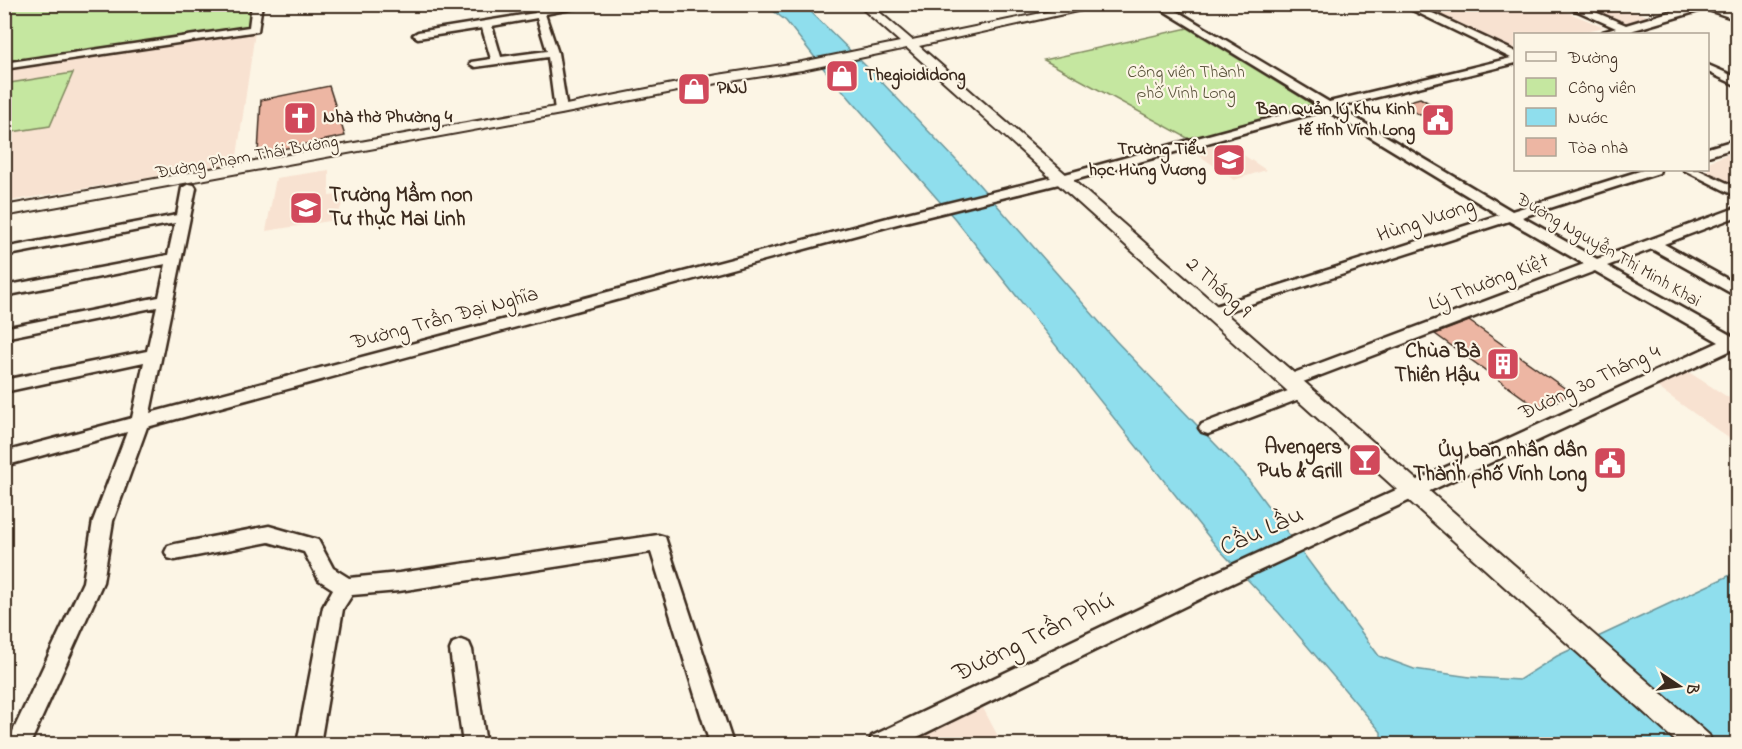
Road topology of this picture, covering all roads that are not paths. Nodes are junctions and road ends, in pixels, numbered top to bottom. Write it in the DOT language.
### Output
graph roads {
  1 [pos="257,4"];
  2 [pos="475,4"];
  3 [pos="592,4"];
  4 [pos="862,4"];
  5 [pos="1104,4"];
  6 [pos="1157,4"];
  7 [pos="1404,4"];
  8 [pos="1566,4"];
  9 [pos="1706,5"];
  10 [pos="446,7"];
  11 [pos="539,10"];
  12 [pos="1737,17"];
  13 [pos="486,24"];
  14 [pos="458,29"];
  15 [pos="1627,29"];
  16 [pos="1611,33"];
  17 [pos="1637,33"];
  18 [pos="418,35"];
  19 [pos="910,44"];
  20 [pos="553,53"];
  21 [pos="1514,58"];
  22 [pos="1514,58"];
  23 [pos="497,61"];
  24 [pos="475,64"];
  25 [pos="4,66"];
  26 [pos="1737,67"];
  27 [pos="1709,69"];
  28 [pos="1718,73"];
  29 [pos="1737,83"];
  30 [pos="1328,106"];
  31 [pos="562,114"];
  32 [pos="1737,143"];
  33 [pos="1711,149"];
  34 [pos="1651,171"];
  35 [pos="1692,171"];
  36 [pos="1054,181"];
  37 [pos="189,188"];
  38 [pos="1737,193"];
  39 [pos="117,197"];
  40 [pos="1737,211"];
  41 [pos="4,212"];
  42 [pos="1510,216"];
  43 [pos="182,218"];
  44 [pos="4,222"];
  45 [pos="1652,243"];
  46 [pos="4,252"];
  47 [pos="175,258"];
  48 [pos="1597,264"];
  49 [pos="4,291"];
  50 [pos="1737,292"];
  51 [pos="166,300"];
  52 [pos="1211,312"];
  53 [pos="4,333"];
  54 [pos="1735,342"];
  55 [pos="154,355"];
  56 [pos="4,386"];
  57 [pos="1295,387"];
  58 [pos="140,422"];
  59 [pos="1208,428"];
  60 [pos="4,459"];
  61 [pos="1413,491"];
  62 [pos="1332,529"];
  63 [pos="176,552"];
  64 [pos="1214,583"];
  65 [pos="346,587"];
  66 [pos="461,650"];
  67 [pos="18,744"];
  68 [pos="308,744"];
  69 [pos="475,744"];
  70 [pos="722,744"];
  71 [pos="880,744"];
  72 [pos="1699,744"];
  1 -- 25 [label="street"];
  2 -- 10 [label="street"];
  3 -- 11 [label="street"];
  4 -- 19 [label="main road, 2 Tháng 9"];
  5 -- 19 [label="main road, Đường Phạm Thái Bường"];
  6 -- 30 [label="street, Đường Nguyễn Thị Minh Khai"];
  7 -- 22 [label="street"];
  8 -- 15 [label="street"];
  9 -- 12 [label="street"];
  9 -- 15 [label="street"];
  10 -- 14 [label="street"];
  11 -- 13 [label="street"];
  11 -- 20 [label="street"];
  13 -- 14 [label="street"];
  13 -- 23 [label="street"];
  14 -- 18 [label="street"];
  15 -- 16 [label="street"];
  15 -- 17 [label="street"];
  19 -- 31 [label="main road, Đường Phạm Thái Bường"];
  19 -- 36 [label="main road, 2 Tháng 9"];
  20 -- 23 [label="street"];
  20 -- 31 [label="street"];
  21 -- 30 [label="street, Đường Trần Đại Nghĩa"];
  23 -- 24 [label="street"];
  26 -- 28 [label="street"];
  27 -- 28 [label="street"];
  28 -- 29 [label="street"];
  30 -- 36 [label="street, Đường Trần Đại Nghĩa"];
  30 -- 42 [label="street, Đường Nguyễn Thị Minh Khai"];
  31 -- 37 [label="main road, Đường Phạm Thái Bường"];
  31 -- 39 [label="main road, Đường Phạm Thái Bường"];
  32 -- 33 [label="street"];
  34 -- 42 [label="street, Hùng Vương"];
  35 -- 38 [label="street"];
  36 -- 52 [label="main road, 2 Tháng 9"];
  36 -- 58 [label="street, Đường Trần Đại Nghĩa"];
  37 -- 39 [label="main road, Đường Phạm Thái Bường"];
  37 -- 43 [label="street"];
  39 -- 41 [label="main road, Đường Phạm Thái Bường"];
  39 -- 44 [label="main road, Đường Phạm Thái Bường"];
  40 -- 45 [label="street, Lý Thường Kiệt"];
  42 -- 48 [label="street, Đường Nguyễn Thị Minh Khai"];
  42 -- 52 [label="street, Hùng Vương"];
  43 -- 46 [label="street"];
  43 -- 47 [label="street"];
  45 -- 48 [label="street, Lý Thường Kiệt"];
  45 -- 50 [label="street"];
  47 -- 49 [label="street"];
  47 -- 51 [label="street"];
  48 -- 54 [label="street, Đường Nguyễn Thị Minh Khai"];
  48 -- 57 [label="street, Lý Thường Kiệt"];
  51 -- 53 [label="street"];
  51 -- 55 [label="street"];
  52 -- 57 [label="main road, 2 Tháng 9"];
  54 -- 61 [label="street, Đường 30 Tháng 4"];
  55 -- 56 [label="street"];
  55 -- 58 [label="street"];
  57 -- 59 [label="street, Lý Thường Kiệt"];
  57 -- 61 [label="main road, 2 Tháng 9"];
  58 -- 60 [label="street, Đường Trần Đại Nghĩa"];
  58 -- 67 [label="street"];
  61 -- 62 [label="street, Đường 30 Tháng 4"];
  61 -- 72 [label="main road, 2 Tháng 9"];
  62 -- 64 [label="street, Cầu Lầu"];
  63 -- 65 [label="street"];
  64 -- 71 [label="street, Đường Trần Phú"];
  65 -- 68 [label="street"];
  65 -- 70 [label="street"];
  66 -- 69 [label="street"];
}
